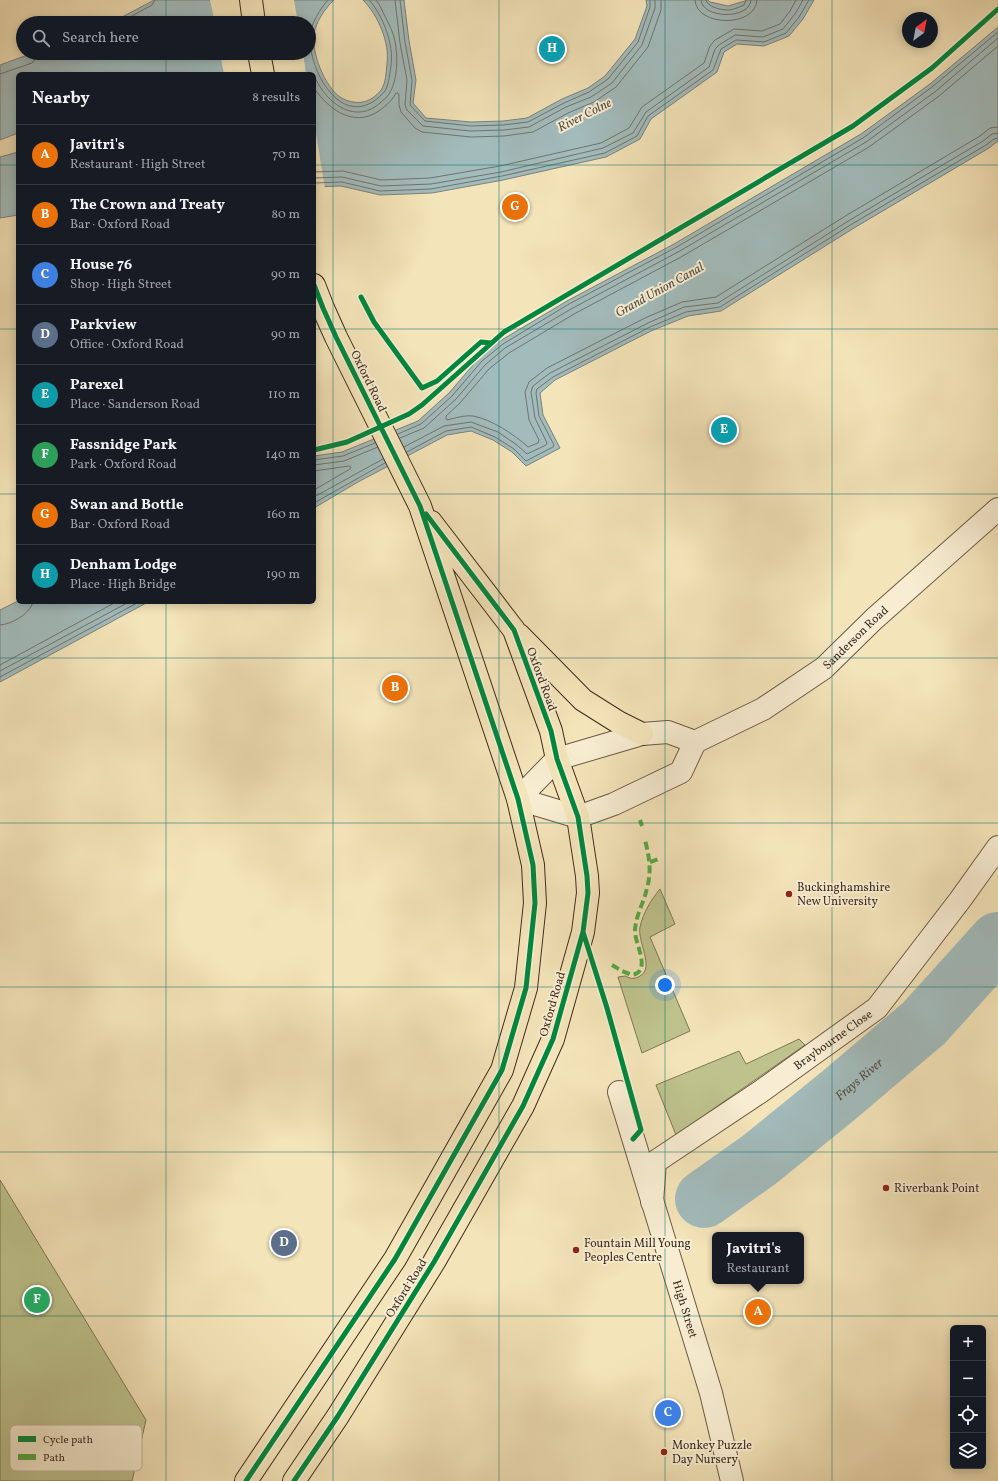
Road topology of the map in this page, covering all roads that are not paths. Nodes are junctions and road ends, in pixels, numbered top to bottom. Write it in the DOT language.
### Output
graph roads {
  1 [pos="251,0"];
  2 [pos="253,16"];
  3 [pos="260,60"];
  4 [pos="263,72"];
  5 [pos="316,290"];
  6 [pos="420,506"];
  7 [pos="998,509"];
  8 [pos="514,630"];
  9 [pos="642,734"];
  10 [pos="695,742"];
  11 [pos="557,759"];
  12 [pos="518,799"];
  13 [pos="578,817"];
  14 [pos="998,847"];
  15 [pos="619,1092"];
  16 [pos="652,1202"];
  17 [pos="246,1481"];
  18 [pos="294,1481"];
  19 [pos="732,1481"];
  1 -- 2 [label="main road"];
  3 -- 4 [label="main road"];
  5 -- 6 [label="main road, Oxford Road"];
  6 -- 8 [label="main road, Oxford Road"];
  6 -- 12 [label="main road, Oxford Road"];
  7 -- 10 [label="street, Sanderson Road"];
  8 -- 9 [label="main road"];
  8 -- 11 [label="main road, Oxford Road"];
  9 -- 10 [label="street"];
  9 -- 11 [label="street"];
  10 -- 13 [label="street"];
  11 -- 12 [label="street"];
  11 -- 13 [label="main road, Oxford Road"];
  12 -- 13 [label="street"];
  12 -- 17 [label="main road, Oxford Road"];
  13 -- 18 [label="main road, Oxford Road"];
  14 -- 16 [label="street, Braybourne Close"];
  15 -- 16 [label="street, High Street"];
  16 -- 19 [label="street, High Street"];
}
